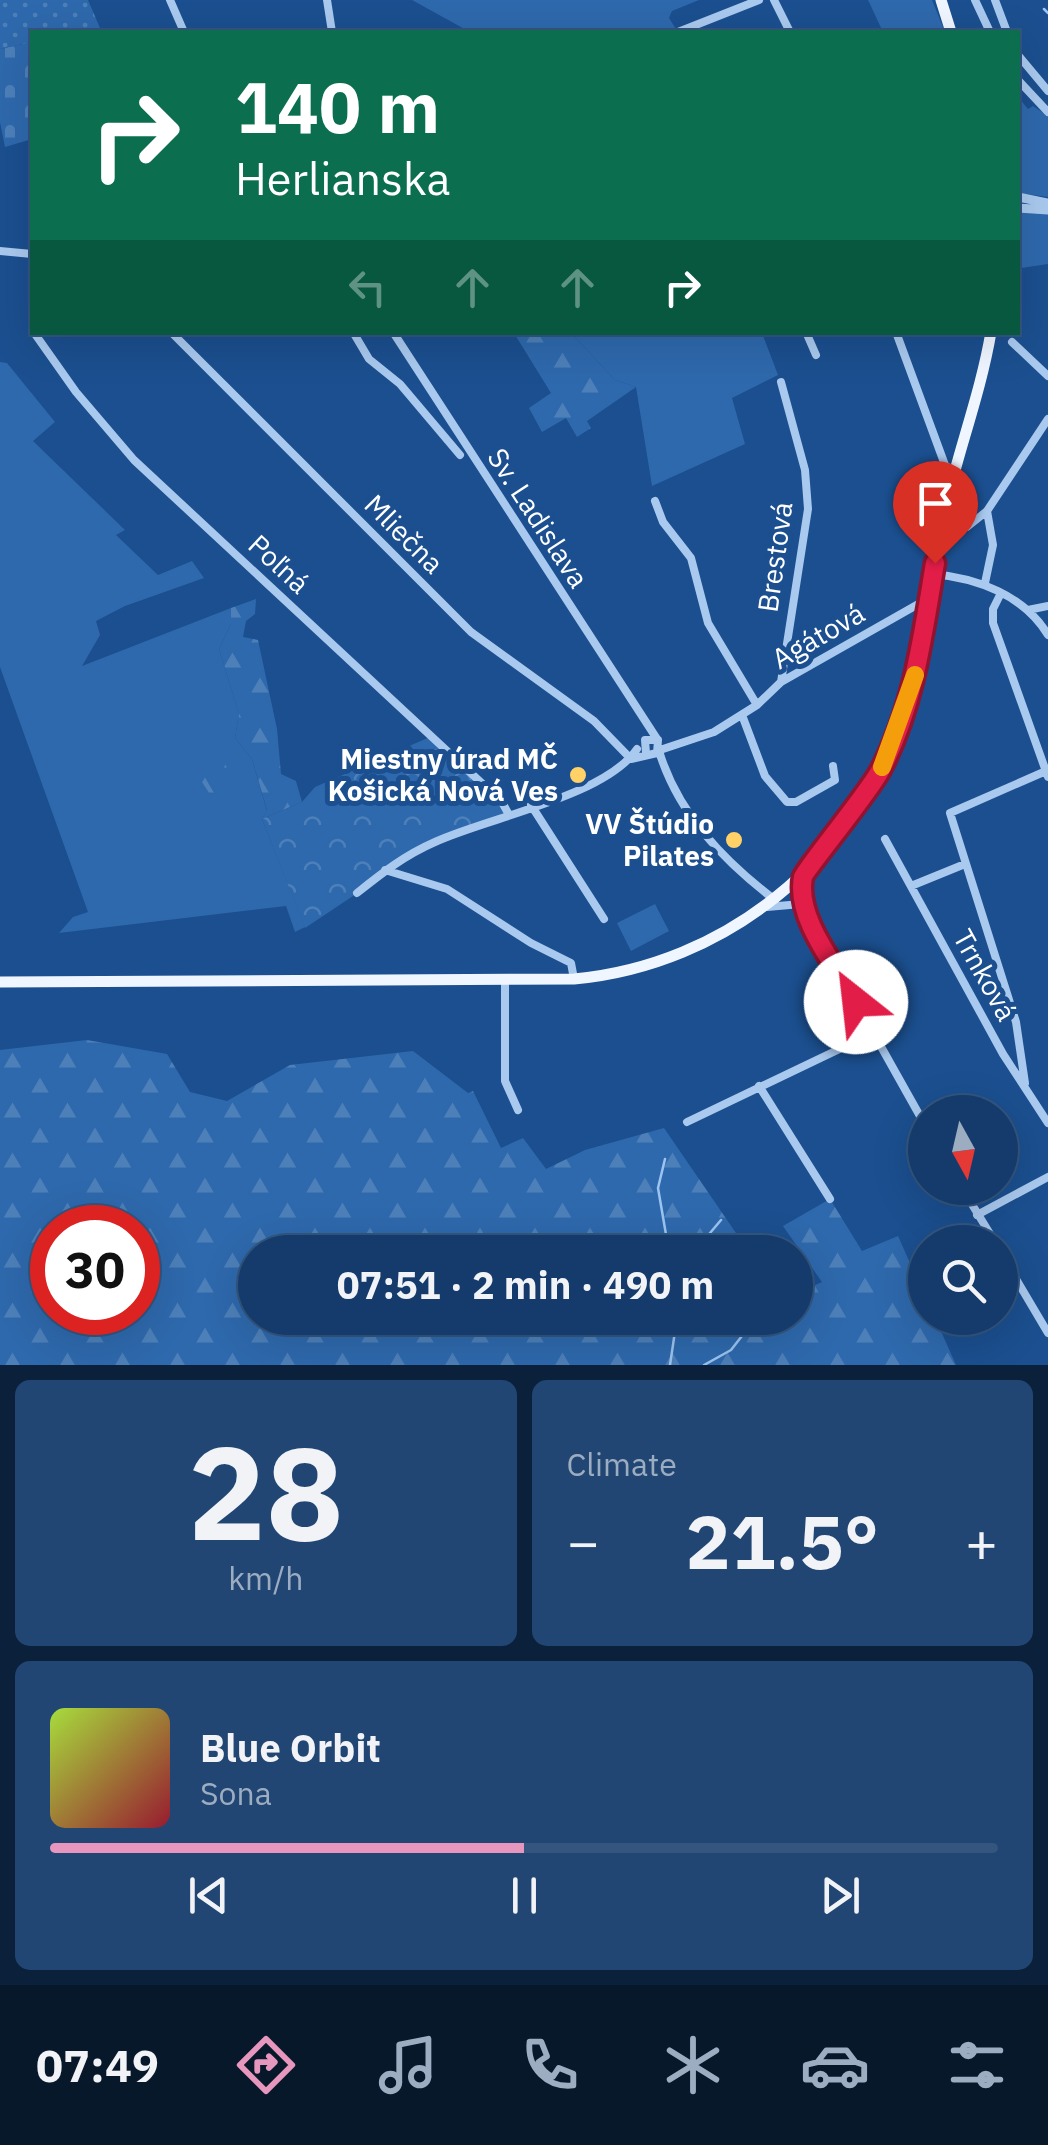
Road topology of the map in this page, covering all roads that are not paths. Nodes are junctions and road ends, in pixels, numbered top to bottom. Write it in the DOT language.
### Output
graph roads {
  1 [pos="170,0"];
  2 [pos="327,0"];
  3 [pos="759,0"];
  4 [pos="774,0"];
  5 [pos="941,0"];
  6 [pos="975,0"];
  7 [pos="995,0"];
  8 [pos="183,30"];
  9 [pos="332,30"];
  10 [pos="683,30"];
  11 [pos="789,30"];
  12 [pos="949,30"];
  13 [pos="989,30"];
  14 [pos="1005,30"];
  15 [pos="1020,57"];
  16 [pos="1020,82"];
  17 [pos="1048,91"];
  18 [pos="1048,112"];
  19 [pos="1020,197"];
  20 [pos="1048,202"];
  21 [pos="1020,208"];
  22 [pos="1048,210"];
  23 [pos="0,250"];
  24 [pos="30,254"];
  25 [pos="37,335"];
  26 [pos="174,335"];
  27 [pos="355,335"];
  28 [pos="395,335"];
  29 [pos="807,335"];
  30 [pos="897,335"];
  31 [pos="990,335"];
  32 [pos="1012,342"];
  33 [pos="816,355"];
  34 [pos="1048,376"];
  35 [pos="781,382"];
  36 [pos="1048,420"];
  37 [pos="460,454"];
  38 [pos="953,471"];
  39 [pos="655,500"];
  40 [pos="987,511"];
  41 [pos="950,526"];
  42 [pos="933,574"];
  43 [pos="985,584"];
  44 [pos="1001,593"];
  45 [pos="922,602"];
  46 [pos="1044,613"];
  47 [pos="1048,635"];
  48 [pos="781,682"];
  49 [pos="757,705"];
  50 [pos="742,715"];
  51 [pos="653,746"];
  52 [pos="623,748"];
  53 [pos="631,759"];
  54 [pos="833,766"];
  55 [pos="1047,774"];
  56 [pos="531,805"];
  57 [pos="508,813"];
  58 [pos="885,839"];
  59 [pos="965,864"];
  60 [pos="385,870"];
  61 [pos="803,875"];
  62 [pos="911,886"];
  63 [pos="357,893"];
  64 [pos="771,903"];
  65 [pos="801,904"];
  66 [pos="604,919"];
  67 [pos="574,979"];
  68 [pos="505,981"];
  69 [pos="0,982"];
  70 [pos="872,1032"];
  71 [pos="1025,1082"];
  72 [pos="758,1086"];
  73 [pos="908,1095"];
  74 [pos="518,1110"];
  75 [pos="688,1122"];
  76 [pos="1048,1122"];
  77 [pos="1048,1178"];
  78 [pos="830,1198"];
  79 [pos="971,1205"];
  80 [pos="977,1215"];
  81 [pos="983,1225"];
  82 [pos="1018,1283"];
  83 [pos="1048,1334"];
  1 -- 8 [label="street"];
  2 -- 9 [label="street"];
  3 -- 10 [label="street"];
  4 -- 11 [label="street"];
  5 -- 12 [label="main road"];
  6 -- 13 [label="street"];
  7 -- 14 [label="street"];
  15 -- 17 [label="street"];
  16 -- 18 [label="street"];
  19 -- 20 [label="street"];
  21 -- 22 [label="street"];
  23 -- 24 [label="street"];
  25 -- 57 [label="street, Poľná"];
  26 -- 52 [label="street, Mliečna"];
  27 -- 37 [label="street, Sv. Ladislava"];
  28 -- 51 [label="street, Sv. Ladislava"];
  29 -- 33 [label="street"];
  30 -- 38 [label="street"];
  31 -- 38 [label="main road"];
  32 -- 34 [label="street"];
  35 -- 48 [label="street, Brestová"];
  36 -- 40 [label="street"];
  38 -- 42 [label="main road"];
  39 -- 49 [label="street"];
  40 -- 41 [label="street"];
  40 -- 43 [label="street"];
  42 -- 43 [label="street"];
  42 -- 61 [label="main road"];
  43 -- 44 [label="street"];
  44 -- 46 [label="street"];
  44 -- 55 [label="street"];
  45 -- 48 [label="street, Agátová"];
  46 -- 47 [label="street"];
  48 -- 49 [label="street, Agátová"];
  49 -- 50 [label="street, Agátová"];
  50 -- 51 [label="street, Agátová"];
  50 -- 54 [label="street"];
  51 -- 52 [label="street"];
  51 -- 53 [label="street"];
  51 -- 64 [label="street, Sv. Ladislava"];
  52 -- 53 [label="street, Mliečna"];
  53 -- 56 [label="street"];
  55 -- 59 [label="street, Trnková"];
  56 -- 57 [label="street"];
  56 -- 66 [label="street"];
  57 -- 60 [label="street"];
  58 -- 62 [label="street, Trnková"];
  59 -- 62 [label="street"];
  59 -- 71 [label="street, Trnková"];
  60 -- 63 [label="street"];
  60 -- 67 [label="street"];
  61 -- 64 [label="main road"];
  61 -- 65 [label="street"];
  62 -- 71 [label="street, Trnková"];
  64 -- 65 [label="street"];
  64 -- 67 [label="main road"];
  65 -- 70 [label="street"];
  67 -- 68 [label="main road"];
  68 -- 69 [label="main road"];
  68 -- 74 [label="street"];
  70 -- 72 [label="street"];
  70 -- 73 [label="street"];
  71 -- 76 [label="street, Trnková"];
  72 -- 75 [label="street"];
  72 -- 78 [label="street"];
  77 -- 80 [label="street"];
  79 -- 80 [label="street"];
  80 -- 81 [label="street"];
  82 -- 83 [label="street"];
}
